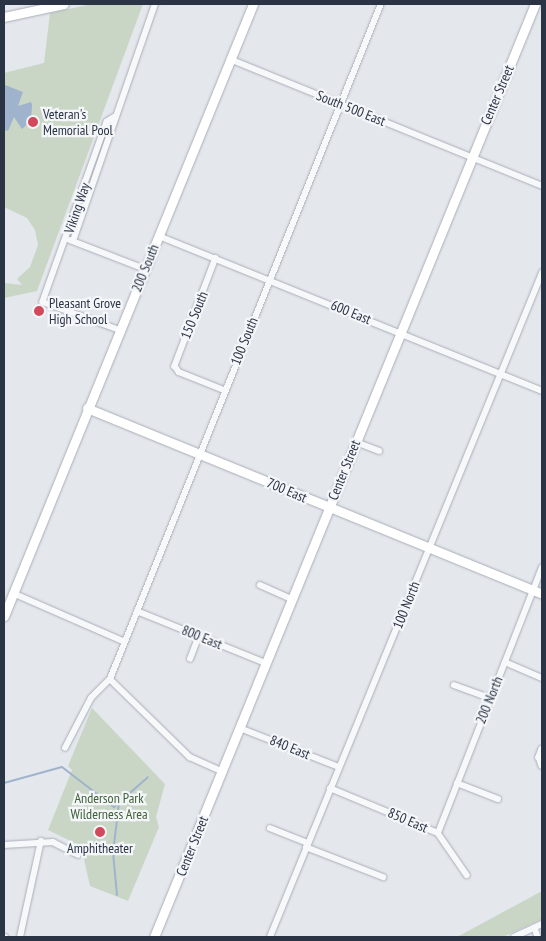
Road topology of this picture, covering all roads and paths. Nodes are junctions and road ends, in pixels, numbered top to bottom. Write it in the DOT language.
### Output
graph roads {
  1 [pos="64,4"];
  2 [pos="155,4"];
  3 [pos="253,4"];
  4 [pos="381,4"];
  5 [pos="535,4"];
  6 [pos="4,17"];
  7 [pos="230,59"];
  8 [pos="342,104"];
  9 [pos="115,117"];
  10 [pos="472,156"];
  11 [pos="542,186"];
  12 [pos="159,236"];
  13 [pos="66,239"];
  14 [pos="73,241"];
  15 [pos="216,258"];
  16 [pos="145,269"];
  17 [pos="542,273"];
  18 [pos="268,279"];
  19 [pos="120,330"];
  20 [pos="400,332"];
  21 [pos="501,374"];
  22 [pos="224,390"];
  23 [pos="542,391"];
  24 [pos="88,408"];
  25 [pos="356,442"];
  26 [pos="379,451"];
  27 [pos="200,454"];
  28 [pos="329,508"];
  29 [pos="430,548"];
  30 [pos="542,568"];
  31 [pos="260,585"];
  32 [pos="538,592"];
  33 [pos="13,593"];
  34 [pos="292,599"];
  35 [pos="137,611"];
  36 [pos="4,616"];
  37 [pos="199,636"];
  38 [pos="125,642"];
  39 [pos="190,659"];
  40 [pos="505,662"];
  41 [pos="266,663"];
  42 [pos="542,678"];
  43 [pos="110,679"];
  44 [pos="454,685"];
  45 [pos="490,698"];
  46 [pos="240,728"];
  47 [pos="64,748"];
  48 [pos="542,749"];
  49 [pos="542,766"];
  50 [pos="339,767"];
  51 [pos="222,770"];
  52 [pos="457,783"];
  53 [pos="330,788"];
  54 [pos="498,799"];
  55 [pos="270,828"];
  56 [pos="438,833"];
  57 [pos="41,841"];
  58 [pos="4,845"];
  59 [pos="307,845"];
  60 [pos="78,854"];
  61 [pos="468,876"];
  62 [pos="383,878"];
  63 [pos="542,924"];
  64 [pos="535,928"];
  65 [pos="20,937"];
  66 [pos="154,937"];
  67 [pos="270,937"];
  68 [pos="514,937"];
  69 [pos="538,937"];
  1 -- 6 [label="street"];
  2 -- 9 [label="street, Viking Way"];
  3 -- 7 [label="street, 200 South"];
  4 -- 8 [label="street, 100 South"];
  5 -- 10 [label="street, Center Street"];
  7 -- 8 [label="street, South 500 East"];
  7 -- 12 [label="street, 200 South"];
  8 -- 10 [label="street, South 500 East"];
  8 -- 18 [label="street, 100 South"];
  9 -- 13 [label="street, Viking Way"];
  9 -- 14 [label="street, Viking Way"];
  10 -- 11 [label="street, South 500 East"];
  10 -- 20 [label="street, Center Street"];
  12 -- 15 [label="street, 600 East"];
  12 -- 16 [label="street, 200 South"];
  13 -- 14 [label="street"];
  13 -- 19 [label="street, Viking Way"];
  14 -- 16 [label="street"];
  15 -- 18 [label="street, 600 East"];
  15 -- 22 [label="street, 150 South"];
  16 -- 19 [label="street, 200 South"];
  17 -- 21 [label="street, 100 North"];
  18 -- 20 [label="street, 600 East"];
  18 -- 22 [label="street, 100 South"];
  19 -- 24 [label="street, 200 South"];
  20 -- 21 [label="street, 600 East"];
  20 -- 25 [label="street, Center Street"];
  21 -- 23 [label="street, 600 East"];
  21 -- 29 [label="street, 100 North"];
  22 -- 27 [label="street, 100 South"];
  24 -- 27 [label="street, 700 East"];
  24 -- 33 [label="street, 200 South"];
  25 -- 26 [label="street"];
  25 -- 28 [label="street, Center Street"];
  27 -- 28 [label="street, 700 East"];
  27 -- 35 [label="street, 100 South"];
  28 -- 29 [label="street, 700 East"];
  28 -- 34 [label="street, Center Street"];
  29 -- 32 [label="street, 700 East"];
  29 -- 50 [label="street, 100 North"];
  30 -- 32 [label="street, 200 North"];
  31 -- 34 [label="street"];
  32 -- 40 [label="street, 200 North"];
  33 -- 36 [label="street, 200 South"];
  33 -- 38 [label="street"];
  34 -- 41 [label="street, Center Street"];
  35 -- 37 [label="street, 800 East"];
  35 -- 38 [label="street, 100 South"];
  37 -- 39 [label="street"];
  37 -- 41 [label="street, 800 East"];
  38 -- 43 [label="street, 100 South"];
  40 -- 42 [label="street"];
  40 -- 45 [label="street, 200 North"];
  41 -- 46 [label="street, Center Street"];
  43 -- 47 [label="street"];
  43 -- 51 [label="street"];
  44 -- 45 [label="street"];
  45 -- 52 [label="street, 200 North"];
  46 -- 50 [label="street, 840 East"];
  46 -- 51 [label="street, Center Street"];
  48 -- 49 [label="street"];
  50 -- 53 [label="street, 100 North"];
  51 -- 66 [label="street, Center Street"];
  52 -- 54 [label="street"];
  52 -- 56 [label="street, 200 North"];
  53 -- 56 [label="street, 850 East"];
  53 -- 59 [label="street, 100 North"];
  55 -- 59 [label="street"];
  56 -- 61 [label="street, 850 East"];
  57 -- 58 [label="street"];
  57 -- 60 [label="street"];
  57 -- 65 [label="street"];
  59 -- 62 [label="street"];
  59 -- 67 [label="street, 100 North"];
  63 -- 64 [label="street"];
  64 -- 68 [label="street"];
  64 -- 69 [label="street"];
}
